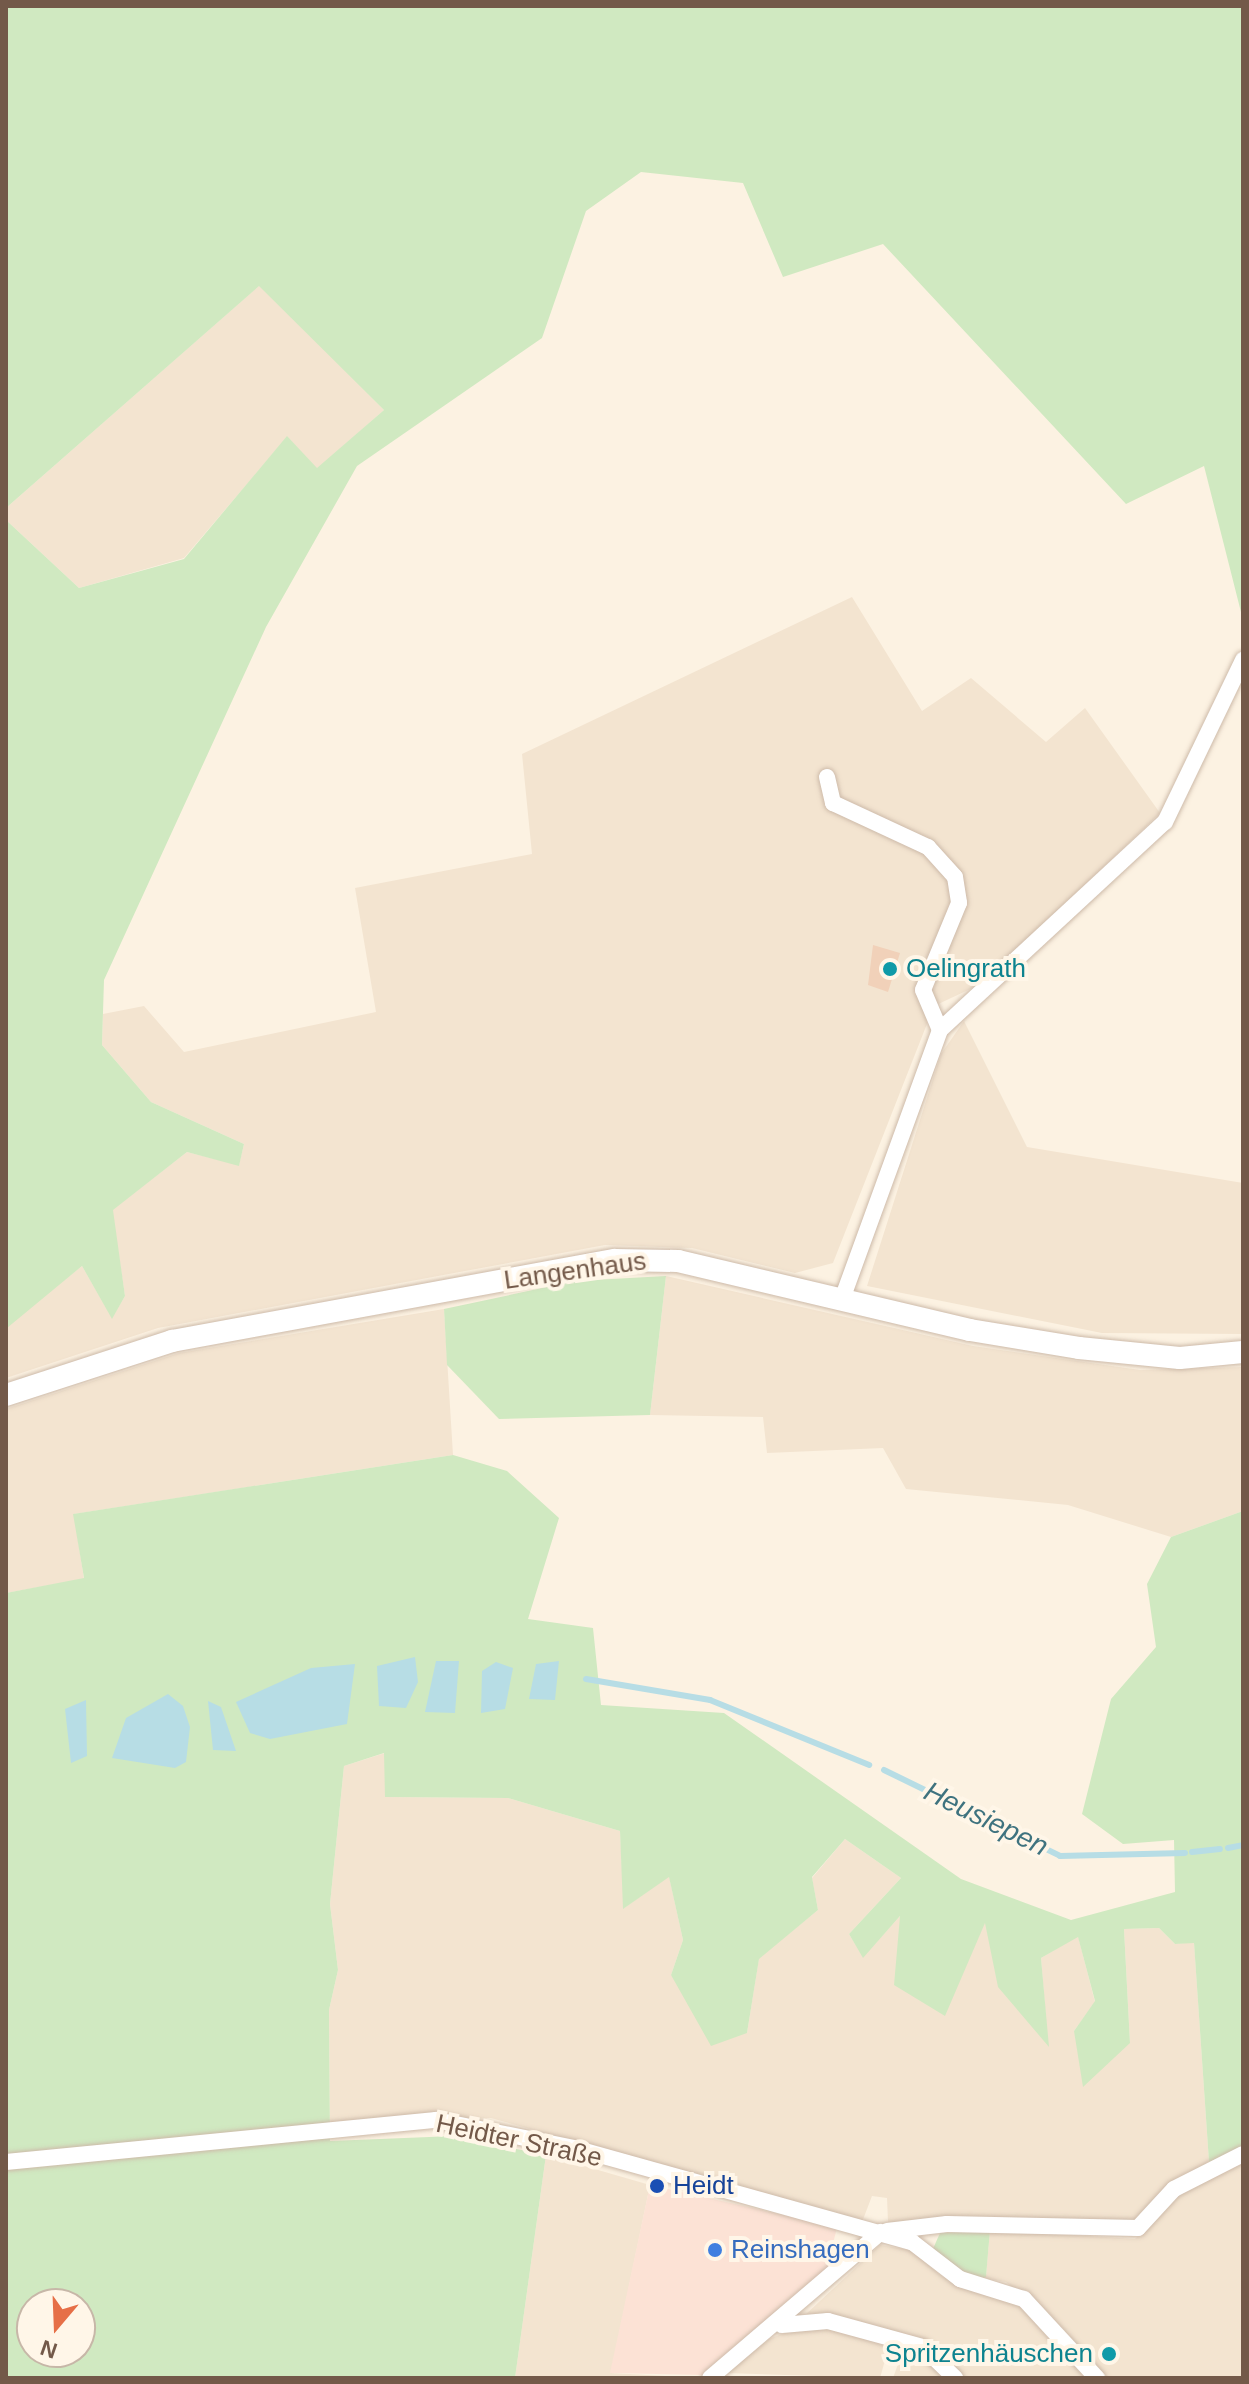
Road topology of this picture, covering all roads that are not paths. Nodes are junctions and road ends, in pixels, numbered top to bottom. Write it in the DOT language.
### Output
graph roads {
  1 [pos="1243,660"];
  2 [pos="827,777"];
  3 [pos="940,1030"];
  4 [pos="841,1302"];
  5 [pos="1243,1352"];
  6 [pos="6,1395"];
  7 [pos="1243,2154"];
  8 [pos="6,2162"];
  9 [pos="881,2232"];
  10 [pos="780,2325"];
  11 [pos="710,2378"];
  12 [pos="955,2378"];
  13 [pos="1097,2378"];
  1 -- 3 [label="street"];
  2 -- 3 [label="street"];
  3 -- 4 [label="street"];
  4 -- 5 [label="street, Langenhaus"];
  4 -- 6 [label="street, Langenhaus"];
  7 -- 9 [label="street"];
  8 -- 9 [label="street, Heidter Straße"];
  9 -- 10 [label="street"];
  9 -- 13 [label="street"];
  10 -- 11 [label="street"];
  10 -- 12 [label="street"];
}
